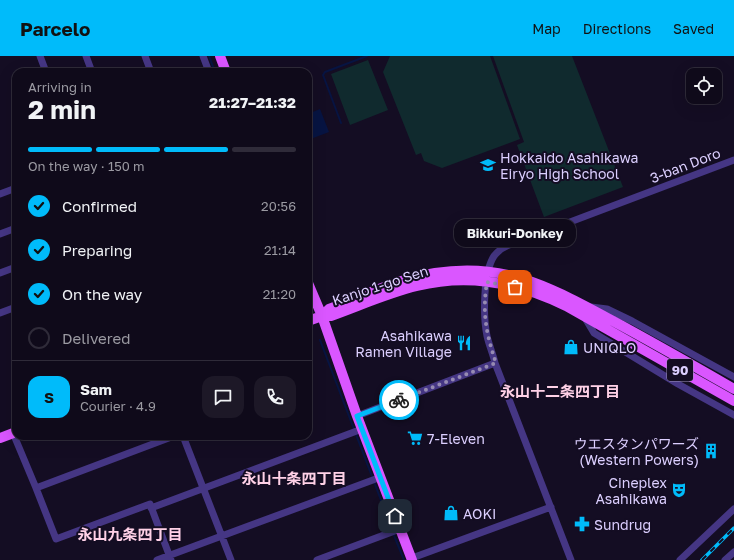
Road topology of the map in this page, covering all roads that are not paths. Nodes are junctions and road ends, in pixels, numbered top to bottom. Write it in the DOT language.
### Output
graph roads {
  1 [pos="41,56"];
  2 [pos="86,56"];
  3 [pos="145,56"];
  4 [pos="203,56"];
  5 [pos="220,56"];
  6 [pos="45,68"];
  7 [pos="90,68"];
  8 [pos="150,68"];
  9 [pos="208,68"];
  10 [pos="224,68"];
  11 [pos="734,160"];
  12 [pos="12,190"];
  13 [pos="0,194"];
  14 [pos="12,230"];
  15 [pos="0,234"];
  16 [pos="12,268"];
  17 [pos="0,273"];
  18 [pos="488,277"];
  19 [pos="312,292"];
  20 [pos="12,308"];
  21 [pos="584,310"];
  22 [pos="0,313"];
  23 [pos="322,316"];
  24 [pos="312,320"];
  25 [pos="629,336"];
  26 [pos="496,363"];
  27 [pos="734,377"];
  28 [pos="734,390"];
  29 [pos="734,400"];
  30 [pos="734,415"];
  31 [pos="357,416"];
  32 [pos="357,431"];
  33 [pos="12,433"];
  34 [pos="0,438"];
  35 [pos="18,440"];
  36 [pos="163,440"];
  37 [pos="184,440"];
  38 [pos="375,479"];
  39 [pos="36,488"];
  40 [pos="204,489"];
  41 [pos="551,507"];
  42 [pos="151,508"];
  43 [pos="734,509"];
  44 [pos="395,531"];
  45 [pos="222,537"];
  46 [pos="734,552"];
  47 [pos="170,558"];
  48 [pos="412,559"];
  49 [pos="157,560"];
  50 [pos="231,560"];
  51 [pos="317,560"];
  52 [pos="571,560"];
  53 [pos="680,560"];
  54 [pos="725,560"];
  1 -- 6 [label="street"];
  2 -- 7 [label="street"];
  3 -- 8 [label="street"];
  4 -- 9 [label="street"];
  5 -- 10 [label="main road"];
  11 -- 18 [label="street, 3-ban Doro"];
  12 -- 13 [label="street"];
  14 -- 15 [label="street"];
  16 -- 17 [label="street"];
  18 -- 21 [label="main road, Kanjo 1-go Sen / 90"];
  18 -- 23 [label="main road, Kanjo 1-go Sen / 90"];
  18 -- 26 [label="street, 3-ban Doro"];
  19 -- 23 [label="main road"];
  20 -- 22 [label="street"];
  21 -- 25 [label="main road, Kanjo 1-go Sen / 90"];
  21 -- 27 [label="street"];
  21 -- 30 [label="street"];
  23 -- 24 [label="main road, Kanjo 1-go Sen / 90"];
  23 -- 31 [label="main road"];
  25 -- 28 [label="main road, 90"];
  25 -- 29 [label="main road, 90"];
  26 -- 31 [label="street"];
  26 -- 41 [label="street, 3-ban Doro"];
  31 -- 32 [label="main road"];
  32 -- 38 [label="main road"];
  32 -- 40 [label="street"];
  33 -- 34 [label="main road"];
  35 -- 39 [label="street"];
  36 -- 39 [label="street"];
  37 -- 40 [label="street"];
  38 -- 44 [label="main road"];
  38 -- 45 [label="street"];
  39 -- 42 [label="street"];
  40 -- 42 [label="street"];
  40 -- 45 [label="street"];
  41 -- 48 [label="street"];
  41 -- 52 [label="street, 3-ban Doro"];
  42 -- 47 [label="street"];
  43 -- 53 [label="street"];
  44 -- 48 [label="main road"];
  44 -- 51 [label="street"];
  45 -- 47 [label="street"];
  45 -- 50 [label="street"];
  46 -- 54 [label="street"];
  47 -- 49 [label="street"];
}
